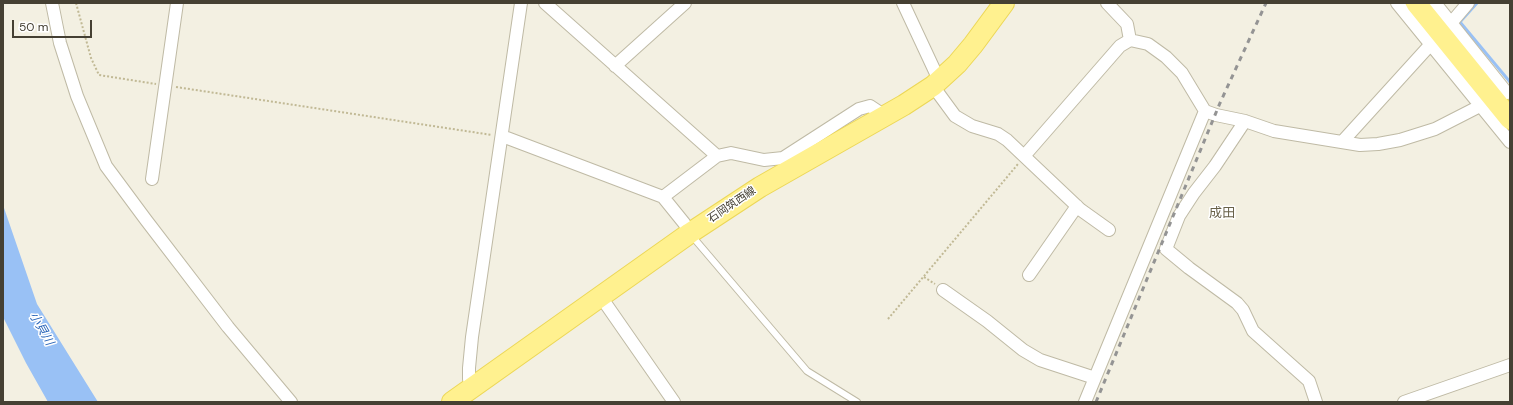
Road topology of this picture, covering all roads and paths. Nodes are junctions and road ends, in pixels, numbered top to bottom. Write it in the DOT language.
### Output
graph roads {
  1 [pos="52,3"];
  2 [pos="76,3"];
  3 [pos="177,3"];
  4 [pos="521,3"];
  5 [pos="544,3"];
  6 [pos="685,3"];
  7 [pos="903,3"];
  8 [pos="1004,3"];
  9 [pos="1107,3"];
  10 [pos="1397,3"];
  11 [pos="1416,3"];
  12 [pos="1435,3"];
  13 [pos="1468,3"];
  14 [pos="1451,23"];
  15 [pos="1130,40"];
  16 [pos="1430,44"];
  17 [pos="615,66"];
  18 [pos="936,83"];
  19 [pos="165,85"];
  20 [pos="1495,100"];
  21 [pos="1205,110"];
  22 [pos="885,116"];
  23 [pos="1510,119"];
  24 [pos="1245,121"];
  25 [pos="502,136"];
  26 [pos="1342,142"];
  27 [pos="1510,142"];
  28 [pos="1025,155"];
  29 [pos="717,156"];
  30 [pos="152,179"];
  31 [pos="662,197"];
  32 [pos="1077,206"];
  33 [pos="1109,230"];
  34 [pos="690,233"];
  35 [pos="1029,275"];
  36 [pos="943,290"];
  37 [pos="601,297"];
  38 [pos="888,319"];
  39 [pos="1510,364"];
  40 [pos="1095,378"];
  41 [pos="472,388"];
  42 [pos="291,402"];
  43 [pos="452,402"];
  44 [pos="674,402"];
  45 [pos="857,402"];
  46 [pos="1085,402"];
  47 [pos="1316,402"];
  48 [pos="1404,402"];
  1 -- 42 [label="street"];
  2 -- 19 [label="path"];
  3 -- 19 [label="street"];
  4 -- 25 [label="street"];
  5 -- 17 [label="street"];
  6 -- 17 [label="street"];
  7 -- 18 [label="street"];
  8 -- 18 [label="main road, 石岡筑西線"];
  9 -- 15 [label="street"];
  10 -- 16 [label="street"];
  11 -- 20 [label="main road"];
  12 -- 14 [label="street"];
  13 -- 14 [label="street"];
  14 -- 20 [label="street"];
  15 -- 21 [label="street"];
  15 -- 28 [label="street"];
  16 -- 20 [label="street"];
  16 -- 26 [label="street"];
  17 -- 29 [label="street"];
  18 -- 22 [label="main road, 石岡筑西線"];
  18 -- 28 [label="street"];
  19 -- 25 [label="path"];
  19 -- 30 [label="street"];
  20 -- 23 [label="main road"];
  20 -- 26 [label="street"];
  20 -- 27 [label="street"];
  21 -- 24 [label="street"];
  21 -- 40 [label="street"];
  22 -- 29 [label="street"];
  22 -- 34 [label="main road, 石岡筑西線"];
  24 -- 26 [label="street"];
  24 -- 47 [label="street"];
  25 -- 31 [label="street"];
  25 -- 41 [label="street"];
  28 -- 32 [label="street"];
  28 -- 38 [label="path"];
  29 -- 31 [label="street"];
  31 -- 34 [label="street"];
  32 -- 33 [label="street"];
  32 -- 35 [label="street"];
  34 -- 37 [label="main road, 石岡筑西線"];
  34 -- 45 [label="lane"];
  36 -- 40 [label="street"];
  37 -- 41 [label="main road, 石岡筑西線"];
  37 -- 44 [label="street"];
  39 -- 48 [label="street"];
  40 -- 46 [label="street"];
  41 -- 43 [label="main road, 石岡筑西線"];
}
